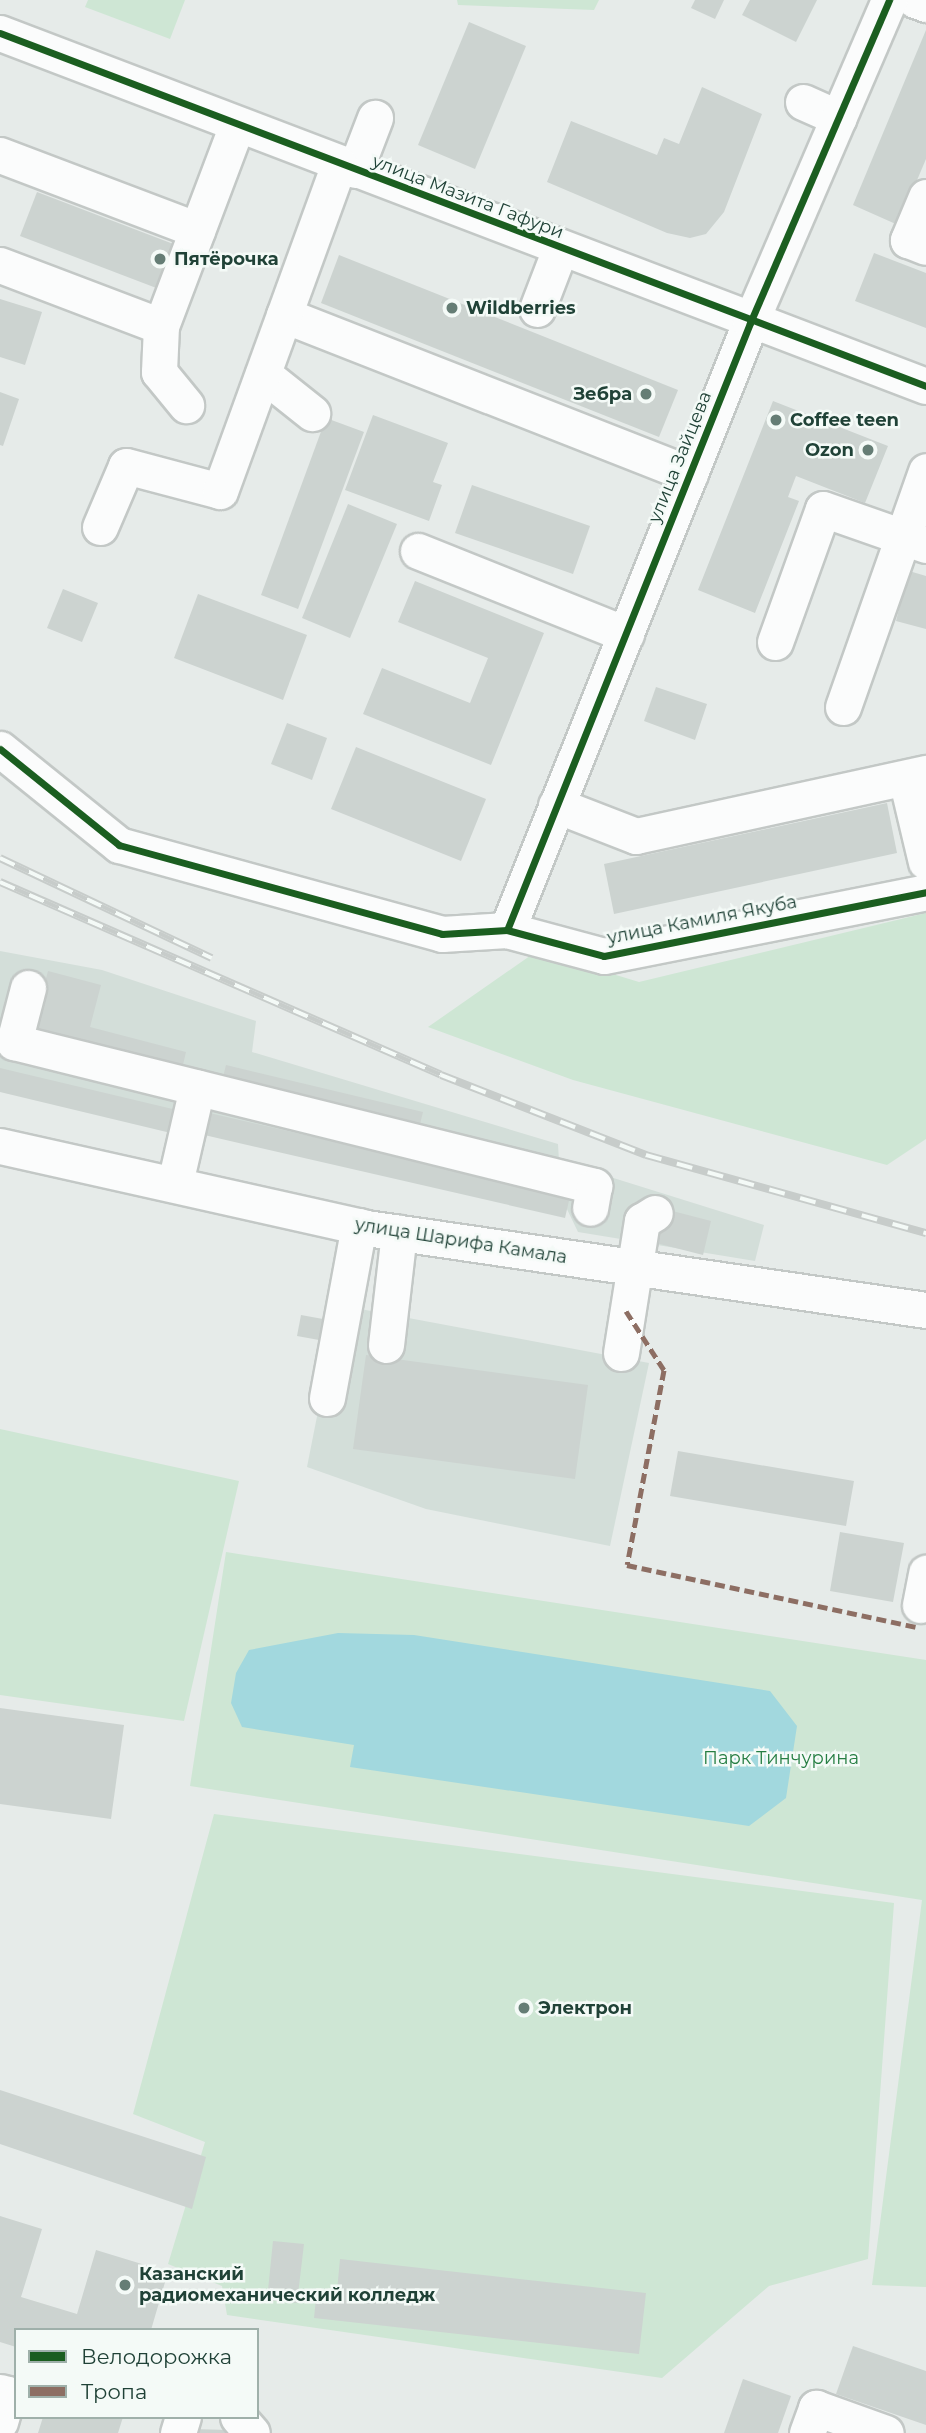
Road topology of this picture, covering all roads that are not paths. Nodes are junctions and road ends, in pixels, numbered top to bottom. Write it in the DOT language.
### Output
graph roads {
  1 [pos="889,0"];
  2 [pos="915,0"];
  3 [pos="926,4"];
  4 [pos="0,33"];
  5 [pos="803,102"];
  6 [pos="375,117"];
  7 [pos="839,118"];
  8 [pos="237,125"];
  9 [pos="0,155"];
  10 [pos="347,167"];
  11 [pos="926,197"];
  12 [pos="197,230"];
  13 [pos="926,247"];
  14 [pos="560,249"];
  15 [pos="0,265"];
  16 [pos="537,310"];
  17 [pos="284,315"];
  18 [pos="751,323"];
  19 [pos="162,326"];
  20 [pos="263,374"];
  21 [pos="926,386"];
  22 [pos="186,405"];
  23 [pos="312,412"];
  24 [pos="926,471"];
  25 [pos="690,474"];
  26 [pos="100,527"];
  27 [pos="914,541"];
  28 [pos="418,551"];
  29 [pos="626,634"];
  30 [pos="775,642"];
  31 [pos="843,707"];
  32 [pos="0,749"];
  33 [pos="916,775"];
  34 [pos="556,805"];
  35 [pos="926,862"];
  36 [pos="926,892"];
  37 [pos="507,930"];
  38 [pos="28,988"];
  39 [pos="197,1088"];
  40 [pos="0,1146"];
  41 [pos="176,1183"];
  42 [pos="590,1209"];
  43 [pos="655,1213"];
  44 [pos="359,1226"];
  45 [pos="400,1233"];
  46 [pos="633,1268"];
  47 [pos="926,1310"];
  48 [pos="386,1345"];
  49 [pos="621,1353"];
  50 [pos="327,1398"];
  51 [pos="0,2392"];
  52 [pos="0,2422"];
  53 [pos="246,2433"];
  54 [pos="252,2433"];
  55 [pos="807,2433"];
  56 [pos="886,2433"];
  1 -- 7 [label="street, улица Зайцева"];
  2 -- 3 [label="street"];
  4 -- 8 [label="street, улица Мазита Гафури"];
  5 -- 7 [label="street"];
  6 -- 10 [label="street"];
  7 -- 18 [label="street, улица Зайцева"];
  8 -- 10 [label="street, улица Мазита Гафури"];
  8 -- 12 [label="street"];
  9 -- 12 [label="street"];
  10 -- 14 [label="street, улица Мазита Гафури"];
  10 -- 17 [label="street"];
  11 -- 13 [label="street"];
  12 -- 19 [label="street"];
  14 -- 16 [label="street"];
  14 -- 18 [label="street, улица Мазита Гафури"];
  15 -- 19 [label="street"];
  17 -- 20 [label="street"];
  17 -- 25 [label="street"];
  18 -- 21 [label="street, улица Мазита Гафури"];
  18 -- 25 [label="street, улица Зайцева"];
  19 -- 22 [label="street"];
  20 -- 23 [label="street"];
  20 -- 26 [label="street"];
  24 -- 27 [label="street"];
  25 -- 29 [label="street, улица Зайцева"];
  27 -- 30 [label="street"];
  27 -- 31 [label="street"];
  28 -- 29 [label="street"];
  29 -- 34 [label="street, улица Зайцева"];
  32 -- 37 [label="street, улица Камиля Якуба"];
  33 -- 34 [label="street"];
  33 -- 35 [label="street"];
  34 -- 37 [label="street, улица Зайцева"];
  36 -- 37 [label="street, улица Камиля Якуба"];
  38 -- 39 [label="street"];
  39 -- 41 [label="street"];
  39 -- 42 [label="street"];
  40 -- 41 [label="street, улица Шарифа Камала"];
  41 -- 44 [label="street, улица Шарифа Камала"];
  43 -- 46 [label="street"];
  44 -- 45 [label="street, улица Шарифа Камала"];
  44 -- 50 [label="street"];
  45 -- 46 [label="street, улица Шарифа Камала"];
  45 -- 48 [label="street"];
  46 -- 47 [label="street, улица Шарифа Камала"];
  46 -- 49 [label="street"];
  51 -- 52 [label="street"];
  53 -- 54 [label="street"];
  55 -- 56 [label="street"];
}
